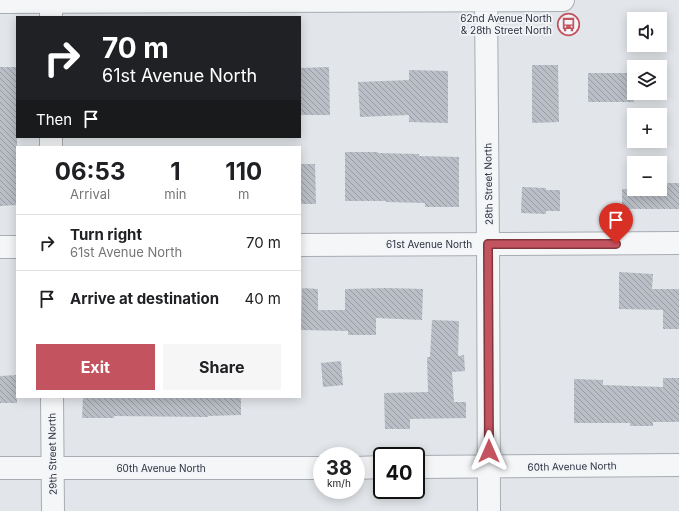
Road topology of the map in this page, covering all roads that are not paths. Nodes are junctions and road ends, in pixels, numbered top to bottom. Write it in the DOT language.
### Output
graph roads {
  1 [pos="357,0"];
  2 [pos="486,0"];
  3 [pos="563,0"];
  4 [pos="128,1"];
  5 [pos="0,2"];
  6 [pos="51,10"];
  7 [pos="488,244"];
  8 [pos="679,244"];
  9 [pos="301,245"];
  10 [pos="0,247"];
  11 [pos="16,247"];
  12 [pos="52,398"];
  13 [pos="679,465"];
  14 [pos="425,467"];
  15 [pos="489,467"];
  16 [pos="0,468"];
  17 [pos="52,468"];
  18 [pos="313,468"];
  19 [pos="53,511"];
  20 [pos="489,511"];
  1 -- 2 [label="street"];
  1 -- 4 [label="street"];
  2 -- 3 [label="street"];
  2 -- 7 [label="street, 28th Street North"];
  4 -- 6 [label="street"];
  5 -- 6 [label="street"];
  7 -- 8 [label="street, 61st Avenue North"];
  7 -- 9 [label="street, 61st Avenue North"];
  7 -- 15 [label="street, 28th Street North"];
  10 -- 11 [label="street"];
  12 -- 17 [label="street, 29th Street North"];
  13 -- 15 [label="street, 60th Avenue North"];
  14 -- 15 [label="street, 60th Avenue North"];
  15 -- 20 [label="street, 28th Street North"];
  16 -- 17 [label="street, 60th Avenue North"];
  17 -- 18 [label="street, 60th Avenue North"];
  17 -- 19 [label="street, 29th Street North"];
}
